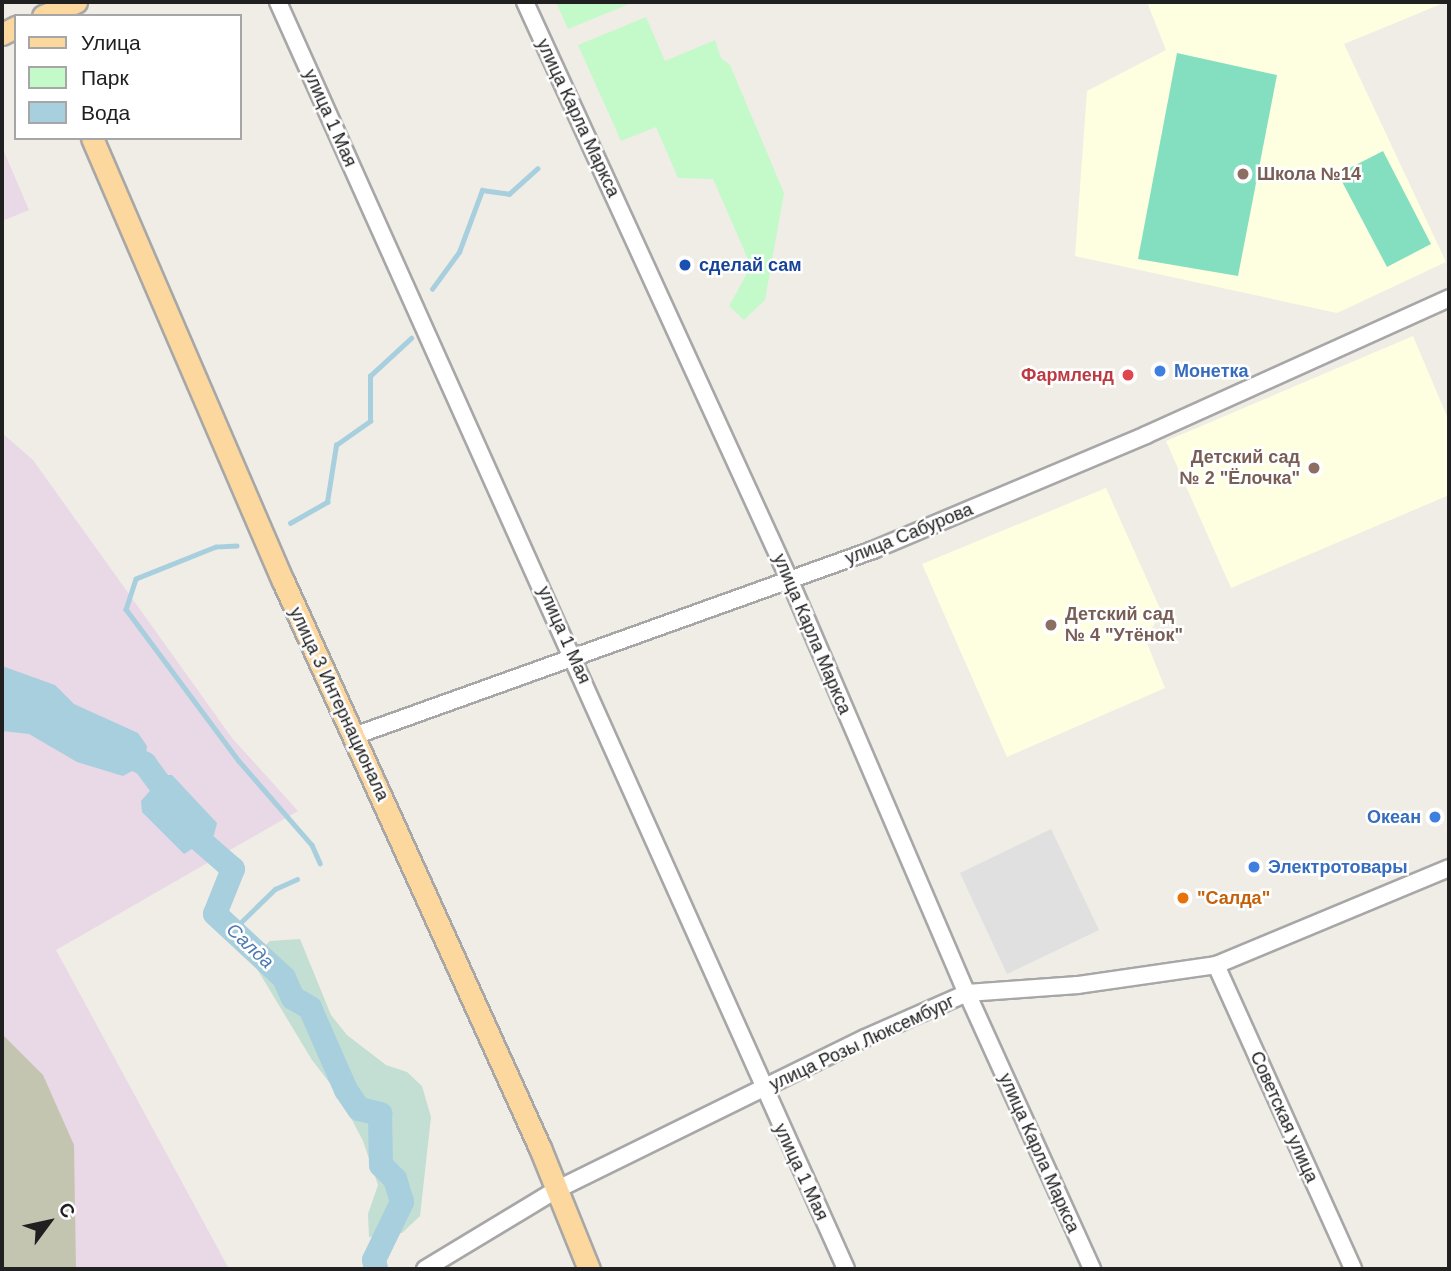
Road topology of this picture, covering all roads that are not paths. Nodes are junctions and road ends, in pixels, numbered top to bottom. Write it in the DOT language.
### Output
graph roads {
  1 [pos="76,2"];
  2 [pos="278,2"];
  3 [pos="526,2"];
  4 [pos="46,14"];
  5 [pos="93,140"];
  6 [pos="1449,298"];
  7 [pos="790,582"];
  8 [pos="575,658"];
  9 [pos="354,736"];
  10 [pos="1449,868"];
  11 [pos="1216,965"];
  12 [pos="967,993"];
  13 [pos="764,1089"];
  14 [pos="556,1189"];
  15 [pos="425,1269"];
  16 [pos="589,1269"];
  17 [pos="846,1269"];
  18 [pos="1092,1269"];
  19 [pos="1353,1269"];
  1 -- 4 [label="main road"];
  2 -- 8 [label="street, улица 1 Мая"];
  3 -- 7 [label="street, улица Карла Маркса"];
  5 -- 9 [label="main road, улица 3 Интернационала"];
  6 -- 7 [label="street, улица Сабурова"];
  7 -- 8 [label="street, улица Сабурова"];
  7 -- 12 [label="street, улица Карла Маркса"];
  8 -- 9 [label="street, улица Сабурова"];
  8 -- 13 [label="street, улица 1 Мая"];
  9 -- 14 [label="main road, улица 3 Интернационала"];
  10 -- 11 [label="street, улица Розы Люксембург"];
  11 -- 12 [label="street, улица Розы Люксембург"];
  11 -- 19 [label="street, Советская улица"];
  12 -- 13 [label="street, улица Розы Люксембург"];
  12 -- 18 [label="street, улица Карла Маркса"];
  13 -- 14 [label="street, улица Розы Люксембург"];
  13 -- 17 [label="street, улица 1 Мая"];
  14 -- 15 [label="street, улица Розы Люксембург"];
  14 -- 16 [label="main road, улица 3 Интернационала"];
}
